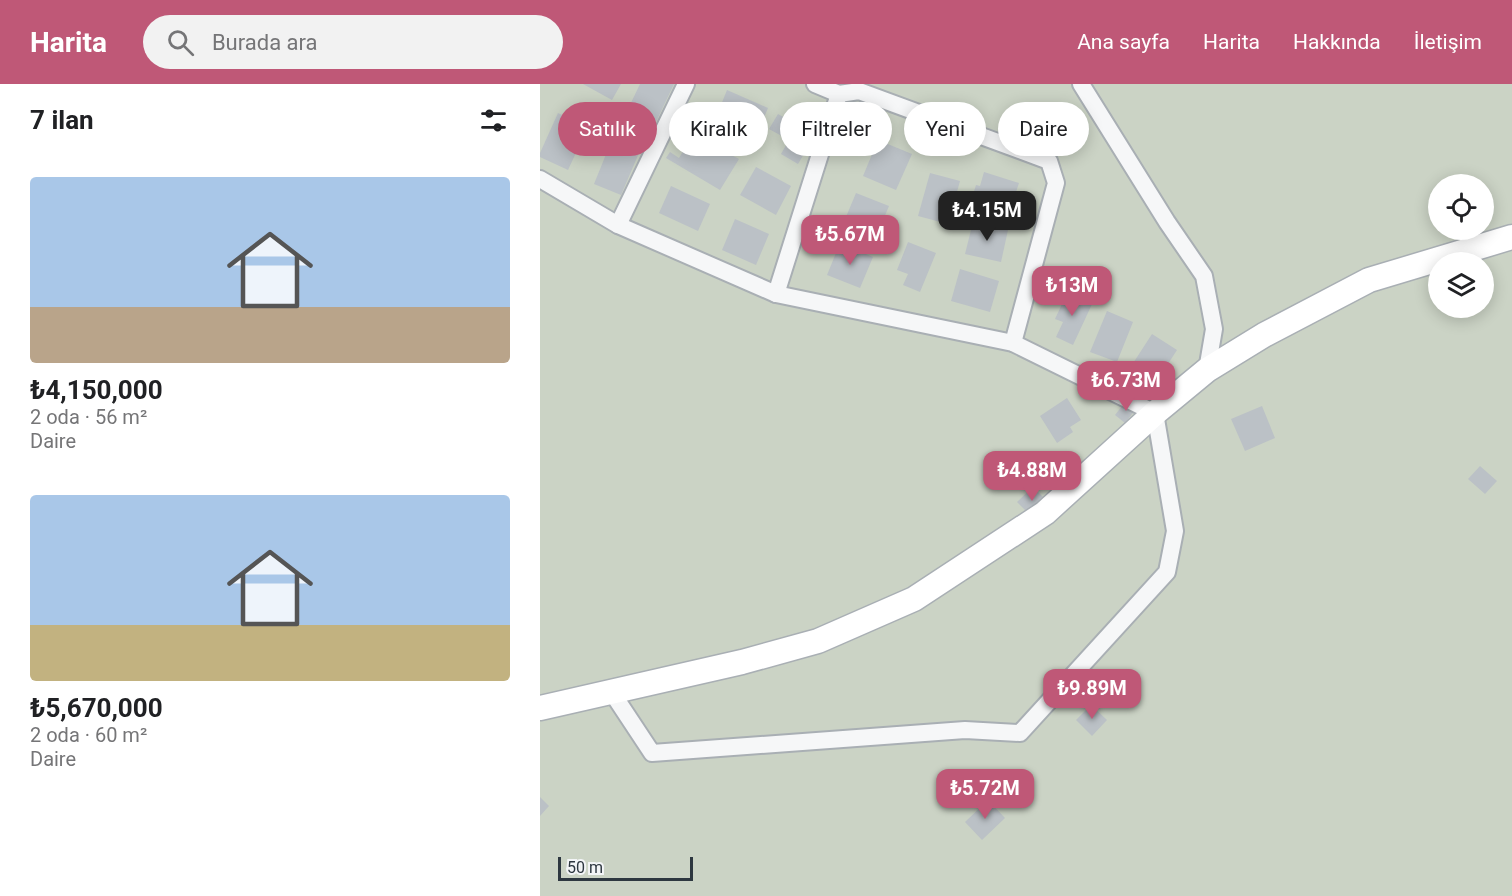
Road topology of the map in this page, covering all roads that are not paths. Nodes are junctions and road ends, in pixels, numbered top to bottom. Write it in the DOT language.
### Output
graph roads {
  1 [pos="686,84"];
  2 [pos="815,84"];
  3 [pos="1081,84"];
  4 [pos="839,93"];
  5 [pos="540,178"];
  6 [pos="618,225"];
  7 [pos="1512,237"];
  8 [pos="776,294"];
  9 [pos="1013,343"];
  10 [pos="1207,370"];
  11 [pos="1155,413"];
  12 [pos="611,691"];
  13 [pos="540,708"];
  1 -- 6 [label="street"];
  2 -- 4 [label="street"];
  3 -- 10 [label="street"];
  4 -- 8 [label="street"];
  4 -- 9 [label="street"];
  5 -- 6 [label="street"];
  6 -- 8 [label="street"];
  7 -- 10 [label="main road"];
  8 -- 9 [label="street"];
  9 -- 11 [label="street"];
  10 -- 11 [label="main road"];
  11 -- 12 [label="main road"];
  11 -- 12 [label="street"];
  12 -- 13 [label="main road"];
}
